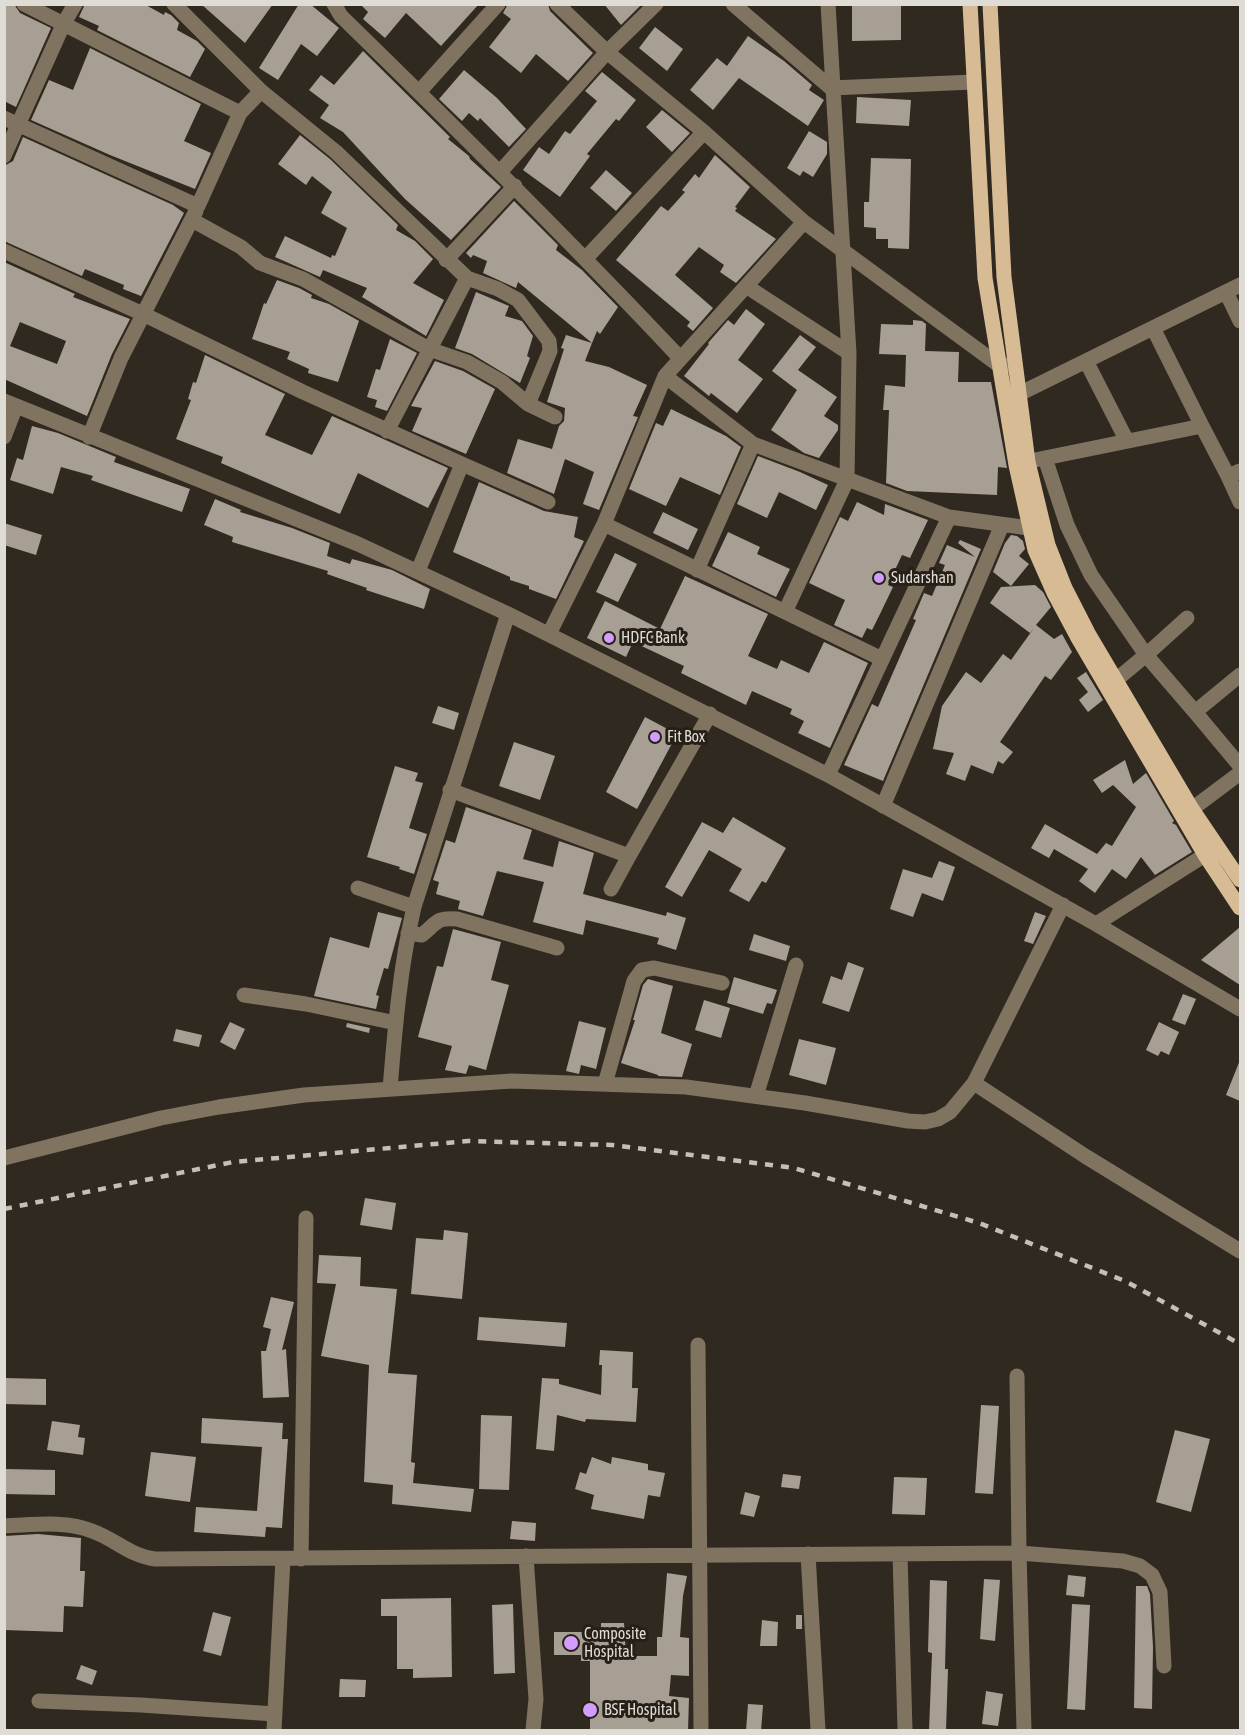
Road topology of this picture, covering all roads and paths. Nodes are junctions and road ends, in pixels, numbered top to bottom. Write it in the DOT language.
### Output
graph roads {
  1 [pos="24,4"];
  2 [pos="75,4"];
  3 [pos="174,4"];
  4 [pos="498,4"];
  5 [pos="557,4"];
  6 [pos="656,4"];
  7 [pos="733,4"];
  8 [pos="828,4"];
  9 [pos="970,4"];
  10 [pos="990,4"];
  11 [pos="336,6"];
  12 [pos="64,23"];
  13 [pos="607,52"];
  14 [pos="974,82"];
  15 [pos="831,88"];
  16 [pos="261,91"];
  17 [pos="419,92"];
  18 [pos="240,113"];
  19 [pos="11,121"];
  20 [pos="704,132"];
  21 [pos="4,156"];
  22 [pos="501,171"];
  23 [pos="515,186"];
  24 [pos="195,213"];
  25 [pos="804,222"];
  26 [pos="841,249"];
  27 [pos="4,251"];
  28 [pos="586,258"];
  29 [pos="446,260"];
  30 [pos="467,278"];
  31 [pos="1240,285"];
  32 [pos="746,286"];
  33 [pos="1226,292"];
  34 [pos="143,314"];
  35 [pos="1240,321"];
  36 [pos="1153,328"];
  37 [pos="429,349"];
  38 [pos="849,353"];
  39 [pos="680,358"];
  40 [pos="1086,361"];
  41 [pos="1015,363"];
  42 [pos="1000,366"];
  43 [pos="665,376"];
  44 [pos="1012,396"];
  45 [pos="10,404"];
  46 [pos="528,404"];
  47 [pos="555,417"];
  48 [pos="1202,426"];
  49 [pos="387,431"];
  50 [pos="4,437"];
  51 [pos="89,437"];
  52 [pos="1127,441"];
  53 [pos="753,444"];
  54 [pos="1045,458"];
  55 [pos="1028,462"];
  56 [pos="462,465"];
  57 [pos="1234,473"];
  58 [pos="847,480"];
  59 [pos="548,502"];
  60 [pos="1240,502"];
  61 [pos="949,517"];
  62 [pos="604,524"];
  63 [pos="1002,525"];
  64 [pos="1029,528"];
  65 [pos="697,570"];
  66 [pos="418,571"];
  67 [pos="785,612"];
  68 [pos="508,614"];
  69 [pos="1187,618"];
  70 [pos="549,634"];
  71 [pos="1146,654"];
  72 [pos="882,659"];
  73 [pos="1240,675"];
  74 [pos="1116,680"];
  75 [pos="1195,712"];
  76 [pos="710,714"];
  77 [pos="1240,766"];
  78 [pos="1240,773"];
  79 [pos="828,775"];
  80 [pos="450,790"];
  81 [pos="883,806"];
  82 [pos="1192,809"];
  83 [pos="1206,855"];
  84 [pos="628,856"];
  85 [pos="1239,876"];
  86 [pos="1224,884"];
  87 [pos="358,888"];
  88 [pos="611,889"];
  89 [pos="1063,905"];
  90 [pos="414,907"];
  91 [pos="1240,908"];
  92 [pos="1096,924"];
  93 [pos="408,933"];
  94 [pos="557,948"];
  95 [pos="796,965"];
  96 [pos="722,983"];
  97 [pos="244,995"];
  98 [pos="1240,1009"];
  99 [pos="396,1023"];
  100 [pos="974,1083"];
  101 [pos="605,1084"];
  102 [pos="390,1089"];
  103 [pos="756,1096"];
  104 [pos="4,1158"];
  105 [pos="306,1218"];
  106 [pos="1240,1251"];
  107 [pos="698,1345"];
  108 [pos="1017,1376"];
  109 [pos="4,1526"];
  110 [pos="1019,1553"];
  111 [pos="699,1554"];
  112 [pos="808,1554"];
  113 [pos="900,1554"];
  114 [pos="526,1556"];
  115 [pos="301,1558"];
  116 [pos="283,1559"];
  117 [pos="1164,1666"];
  118 [pos="39,1701"];
  119 [pos="275,1714"];
  120 [pos="274,1731"];
  121 [pos="534,1731"];
  122 [pos="701,1731"];
  123 [pos="818,1731"];
  124 [pos="905,1731"];
  125 [pos="1023,1731"];
  1 -- 12 [label="street"];
  2 -- 12 [label="street"];
  3 -- 16 [label="street"];
  4 -- 17 [label="street"];
  5 -- 13 [label="street"];
  6 -- 13 [label="street"];
  7 -- 15 [label="street"];
  8 -- 15 [label="street"];
  9 -- 14 [label="main road"];
  10 -- 41 [label="main road"];
  11 -- 17 [label="street"];
  12 -- 18 [label="street"];
  12 -- 19 [label="street"];
  13 -- 20 [label="street"];
  13 -- 22 [label="street"];
  14 -- 15 [label="street"];
  14 -- 42 [label="main road"];
  15 -- 26 [label="street"];
  16 -- 18 [label="street"];
  16 -- 29 [label="street"];
  17 -- 22 [label="street"];
  18 -- 24 [label="street"];
  19 -- 21 [label="street"];
  19 -- 24 [label="street"];
  20 -- 25 [label="street"];
  20 -- 28 [label="street"];
  22 -- 23 [label="street"];
  23 -- 28 [label="street"];
  23 -- 29 [label="street"];
  24 -- 34 [label="street"];
  24 -- 37 [label="street"];
  25 -- 26 [label="street"];
  25 -- 32 [label="street"];
  26 -- 38 [label="street"];
  26 -- 42 [label="street"];
  27 -- 34 [label="street"];
  28 -- 39 [label="street"];
  29 -- 30 [label="street"];
  30 -- 37 [label="street"];
  30 -- 46 [label="street"];
  31 -- 33 [label="street"];
  32 -- 38 [label="street"];
  32 -- 39 [label="street"];
  33 -- 35 [label="street"];
  33 -- 36 [label="street"];
  34 -- 49 [label="street"];
  34 -- 51 [label="street"];
  36 -- 40 [label="street"];
  36 -- 48 [label="street"];
  37 -- 46 [label="street"];
  37 -- 49 [label="street"];
  38 -- 58 [label="street"];
  39 -- 43 [label="street"];
  40 -- 44 [label="street"];
  40 -- 52 [label="street"];
  41 -- 42 [label="street"];
  41 -- 44 [label="main road"];
  42 -- 44 [label="main road"];
  43 -- 53 [label="street"];
  43 -- 62 [label="street"];
  44 -- 55 [label="main road"];
  44 -- 64 [label="main road"];
  45 -- 50 [label="street"];
  45 -- 51 [label="street"];
  46 -- 47 [label="street"];
  48 -- 52 [label="street"];
  48 -- 57 [label="street"];
  49 -- 56 [label="street"];
  51 -- 66 [label="street"];
  52 -- 54 [label="street"];
  53 -- 58 [label="street"];
  53 -- 65 [label="street"];
  54 -- 55 [label="street"];
  54 -- 71 [label="street"];
  55 -- 74 [label="main road"];
  56 -- 59 [label="street"];
  56 -- 66 [label="street"];
  57 -- 60 [label="street"];
  58 -- 61 [label="street"];
  58 -- 67 [label="street"];
  61 -- 63 [label="street"];
  61 -- 72 [label="street"];
  62 -- 65 [label="street"];
  62 -- 70 [label="street"];
  63 -- 64 [label="street"];
  63 -- 81 [label="street"];
  64 -- 83 [label="main road"];
  65 -- 67 [label="street"];
  66 -- 68 [label="street"];
  67 -- 72 [label="street"];
  68 -- 70 [label="street"];
  68 -- 80 [label="street"];
  69 -- 71 [label="street"];
  70 -- 76 [label="street"];
  71 -- 74 [label="street"];
  71 -- 75 [label="street"];
  72 -- 79 [label="street"];
  73 -- 75 [label="street"];
  74 -- 82 [label="main road"];
  75 -- 77 [label="street"];
  76 -- 79 [label="street"];
  76 -- 84 [label="street"];
  78 -- 82 [label="street"];
  79 -- 81 [label="street"];
  80 -- 84 [label="street"];
  80 -- 90 [label="street"];
  81 -- 89 [label="street"];
  82 -- 85 [label="main road"];
  83 -- 86 [label="main road"];
  83 -- 92 [label="street"];
  84 -- 88 [label="street"];
  85 -- 86 [label="street"];
  86 -- 91 [label="main road"];
  87 -- 90 [label="street"];
  89 -- 92 [label="street"];
  89 -- 100 [label="street"];
  90 -- 93 [label="street"];
  92 -- 98 [label="street"];
  93 -- 94 [label="street"];
  93 -- 99 [label="street"];
  95 -- 103 [label="street"];
  96 -- 101 [label="street"];
  97 -- 99 [label="street"];
  99 -- 102 [label="street"];
  100 -- 103 [label="street"];
  100 -- 106 [label="street"];
  101 -- 102 [label="street"];
  101 -- 103 [label="street"];
  102 -- 104 [label="street"];
  105 -- 115 [label="street"];
  107 -- 111 [label="street"];
  108 -- 110 [label="street"];
  109 -- 116 [label="street"];
  110 -- 113 [label="street"];
  110 -- 117 [label="street"];
  110 -- 125 [label="street"];
  111 -- 112 [label="street"];
  111 -- 114 [label="street"];
  111 -- 122 [label="street"];
  112 -- 113 [label="street"];
  112 -- 123 [label="street"];
  113 -- 124 [label="street"];
  114 -- 115 [label="street"];
  114 -- 121 [label="street"];
  115 -- 116 [label="street"];
  116 -- 119 [label="street"];
  118 -- 119 [label="street"];
  119 -- 120 [label="street"];
}
